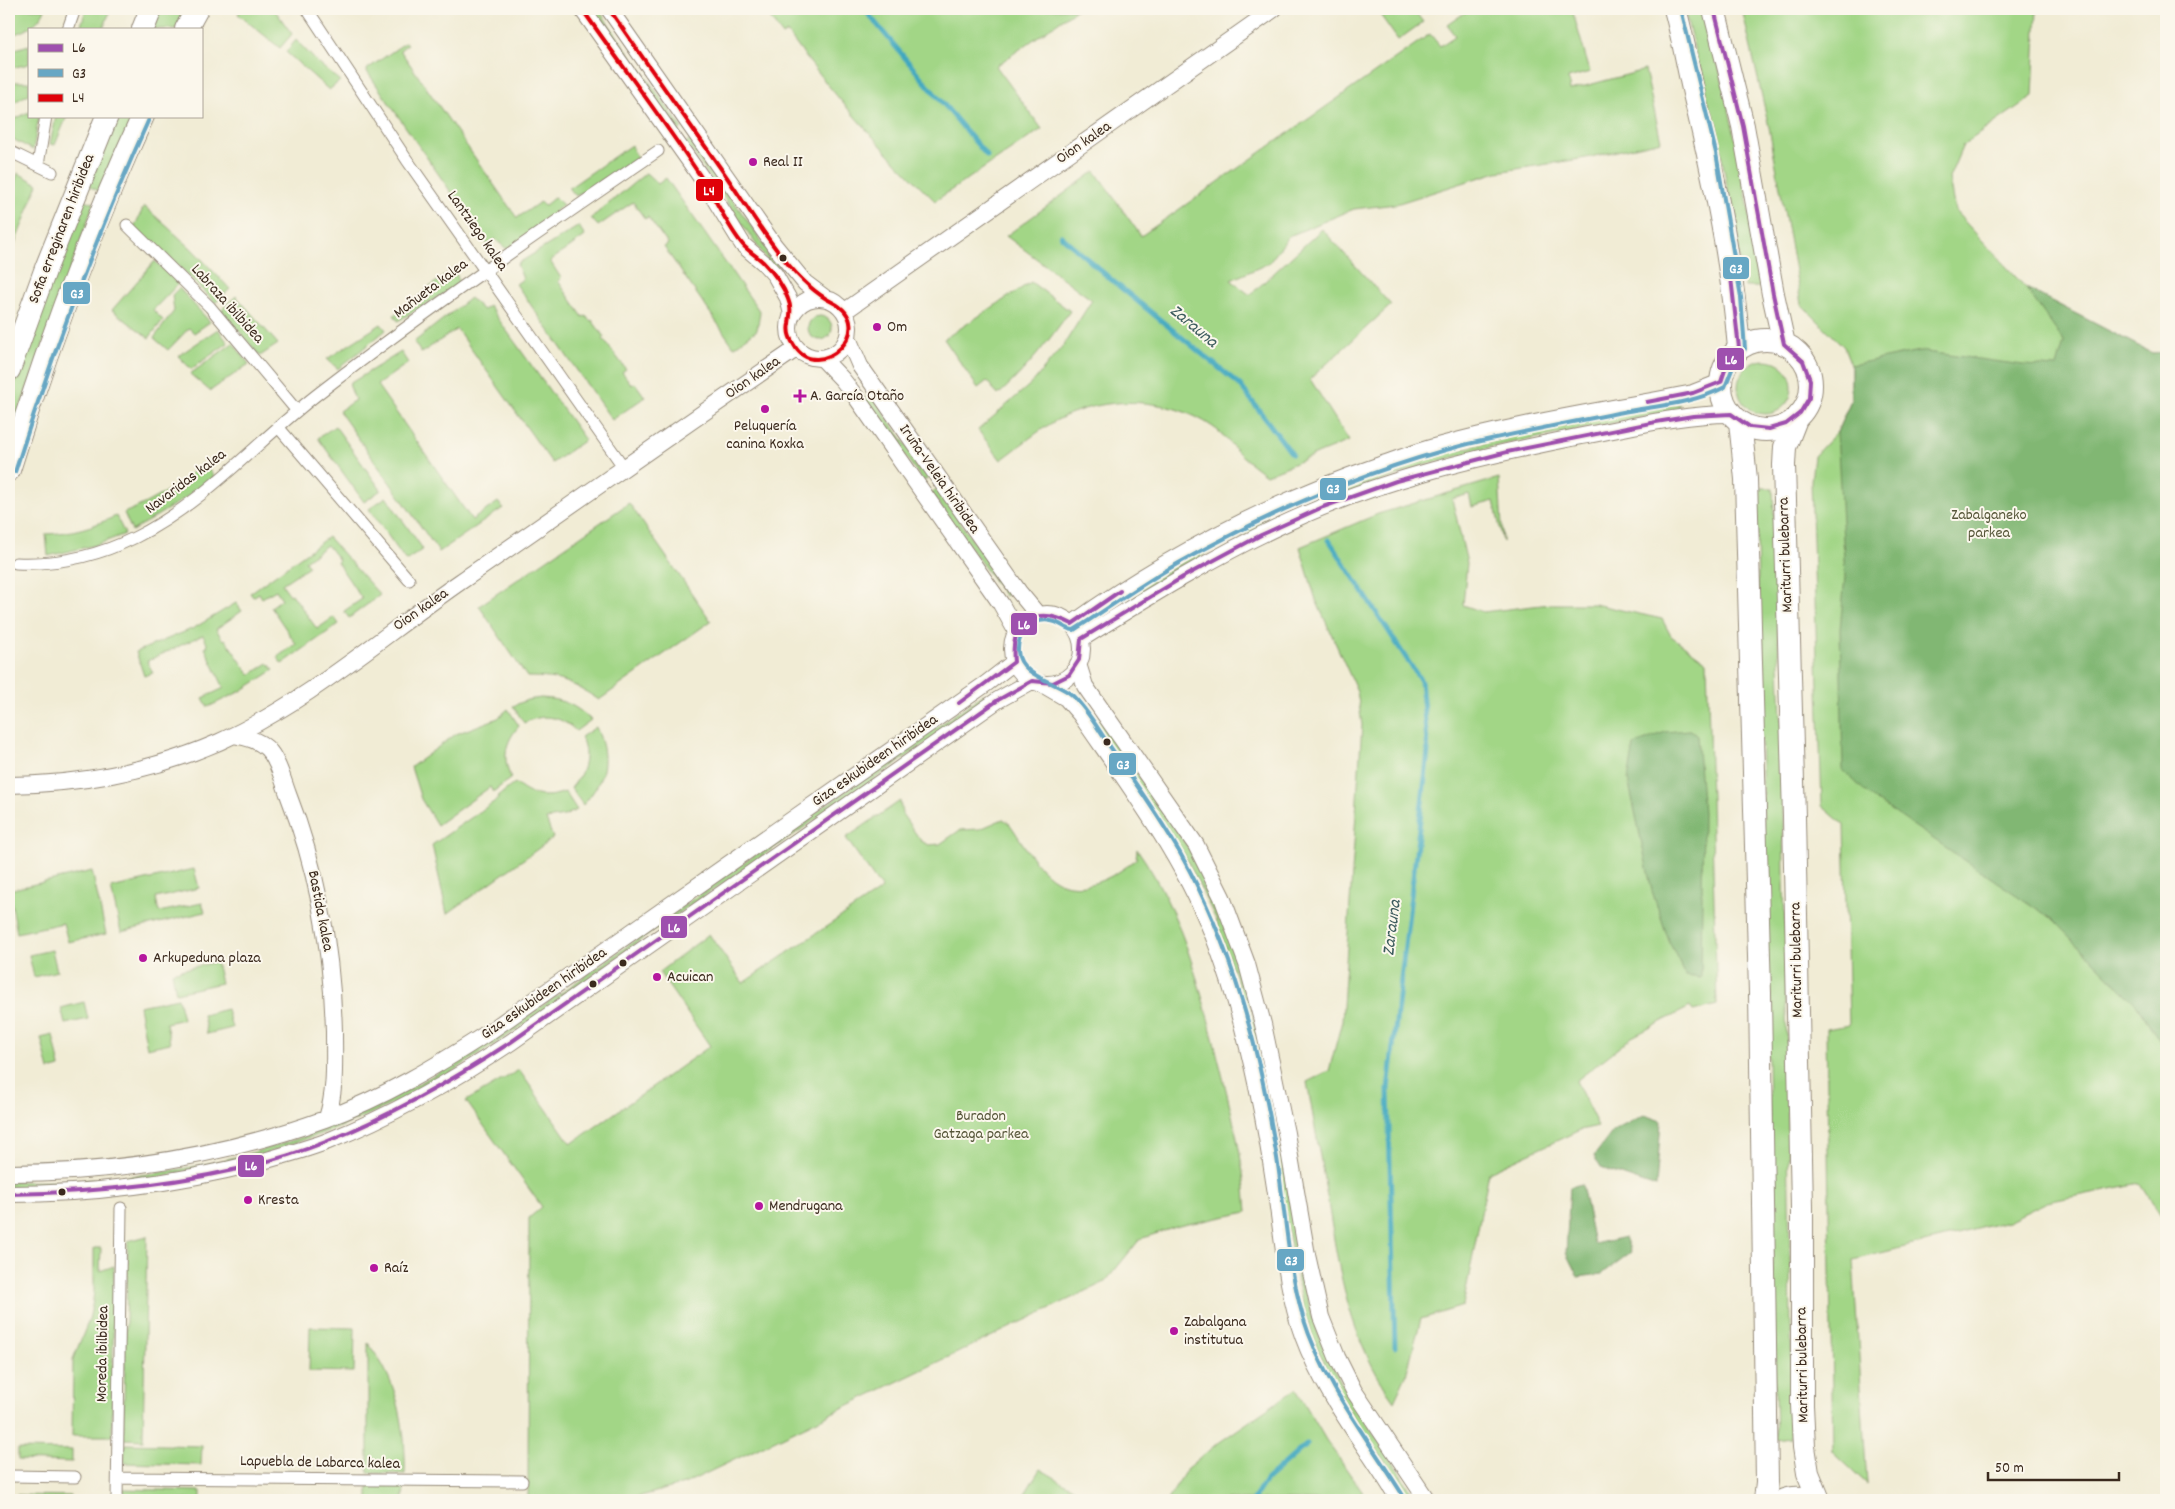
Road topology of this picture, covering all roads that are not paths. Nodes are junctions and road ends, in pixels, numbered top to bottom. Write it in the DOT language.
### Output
graph roads {
  1 [pos="75,9"];
  2 [pos="151,9"];
  3 [pos="197,9"];
  4 [pos="307,9"];
  5 [pos="582,9"];
  6 [pos="609,9"];
  7 [pos="1274,9"];
  8 [pos="1675,9"];
  9 [pos="1714,9"];
  10 [pos="68,28"];
  11 [pos="143,28"];
  12 [pos="187,28"];
  13 [pos="46,118"];
  14 [pos="106,118"];
  15 [pos="142,118"];
  16 [pos="9,150"];
  17 [pos="658,151"];
  18 [pos="38,165"];
  19 [pos="52,172"];
  20 [pos="127,225"];
  21 [pos="485,270"];
  22 [pos="825,298"];
  23 [pos="845,311"];
  24 [pos="792,314"];
  25 [pos="848,338"];
  26 [pos="1784,344"];
  27 [pos="796,348"];
  28 [pos="1739,348"];
  29 [pos="822,358"];
  30 [pos="9,370"];
  31 [pos="1720,382"];
  32 [pos="298,411"];
  33 [pos="1736,418"];
  34 [pos="1796,419"];
  35 [pos="279,428"];
  36 [pos="625,469"];
  37 [pos="9,470"];
  38 [pos="16,563"];
  39 [pos="409,580"];
  40 [pos="1038,615"];
  41 [pos="1072,624"];
  42 [pos="1016,631"];
  43 [pos="1081,639"];
  44 [pos="1014,662"];
  45 [pos="1078,664"];
  46 [pos="1037,683"];
  47 [pos="234,735"];
  48 [pos="9,785"];
  49 [pos="327,1118"];
  50 [pos="9,1173"];
  51 [pos="9,1194"];
  52 [pos="121,1208"];
  53 [pos="9,1476"];
  54 [pos="75,1477"];
  55 [pos="118,1478"];
  56 [pos="522,1482"];
  57 [pos="117,1500"];
  58 [pos="1399,1500"];
  59 [pos="1427,1500"];
  60 [pos="1765,1500"];
  61 [pos="1784,1500"];
  62 [pos="1811,1500"];
  63 [pos="1819,1500"];
  1 -- 10 [label="street"];
  2 -- 11 [label="main road"];
  3 -- 12 [label="main road"];
  4 -- 21 [label="street, Lantziego kalea"];
  5 -- 24 [label="street"];
  6 -- 22 [label="street"];
  7 -- 23 [label="street, Oion kalea"];
  8 -- 28 [label="main road"];
  9 -- 26 [label="main road"];
  13 -- 18 [label="street"];
  14 -- 30 [label="main road, Sofia erreginaren hiribidea"];
  15 -- 37 [label="main road, Sofia erreginaren hiribidea"];
  16 -- 18 [label="street"];
  17 -- 21 [label="street, Mañueta kalea"];
  18 -- 19 [label="street"];
  20 -- 32 [label="street, Labraza ibilbidea"];
  21 -- 32 [label="street, Mañueta kalea"];
  21 -- 36 [label="street, Lantziego kalea"];
  22 -- 23 [label="street"];
  22 -- 24 [label="street"];
  23 -- 25 [label="street"];
  24 -- 27 [label="street"];
  25 -- 29 [label="street"];
  25 -- 40 [label="street, Iruña-Veleia hiribidea"];
  26 -- 28 [label="main road"];
  26 -- 34 [label="main road"];
  27 -- 29 [label="street"];
  27 -- 36 [label="street, Oion kalea"];
  28 -- 31 [label="main road"];
  29 -- 42 [label="street, Iruña-Veleia hiribidea"];
  31 -- 33 [label="main road"];
  31 -- 41 [label="street"];
  32 -- 35 [label="street, Mañueta kalea"];
  33 -- 34 [label="main road"];
  33 -- 43 [label="street"];
  33 -- 60 [label="main road"];
  34 -- 63 [label="main road, Mariturri bulebarra"];
  35 -- 38 [label="street, Navaridas kalea"];
  35 -- 39 [label="street"];
  36 -- 47 [label="street, Oion kalea"];
  40 -- 41 [label="street"];
  40 -- 42 [label="street"];
  41 -- 43 [label="street"];
  42 -- 44 [label="street"];
  43 -- 45 [label="street"];
  44 -- 46 [label="street"];
  44 -- 49 [label="street, Giza eskubideen hiribidea"];
  45 -- 46 [label="street"];
  45 -- 59 [label="street"];
  46 -- 51 [label="street, Giza eskubideen hiribidea"];
  46 -- 58 [label="street"];
  47 -- 48 [label="street, Oion kalea"];
  47 -- 49 [label="street, Bastida kalea"];
  49 -- 50 [label="street, Giza eskubideen hiribidea"];
  52 -- 55 [label="street, Moreda ibilbidea"];
  53 -- 54 [label="street"];
  55 -- 56 [label="street, Lapuebla de Labarca kalea"];
  55 -- 57 [label="street, Moreda ibilbidea"];
  61 -- 62 [label="main road"];
}
